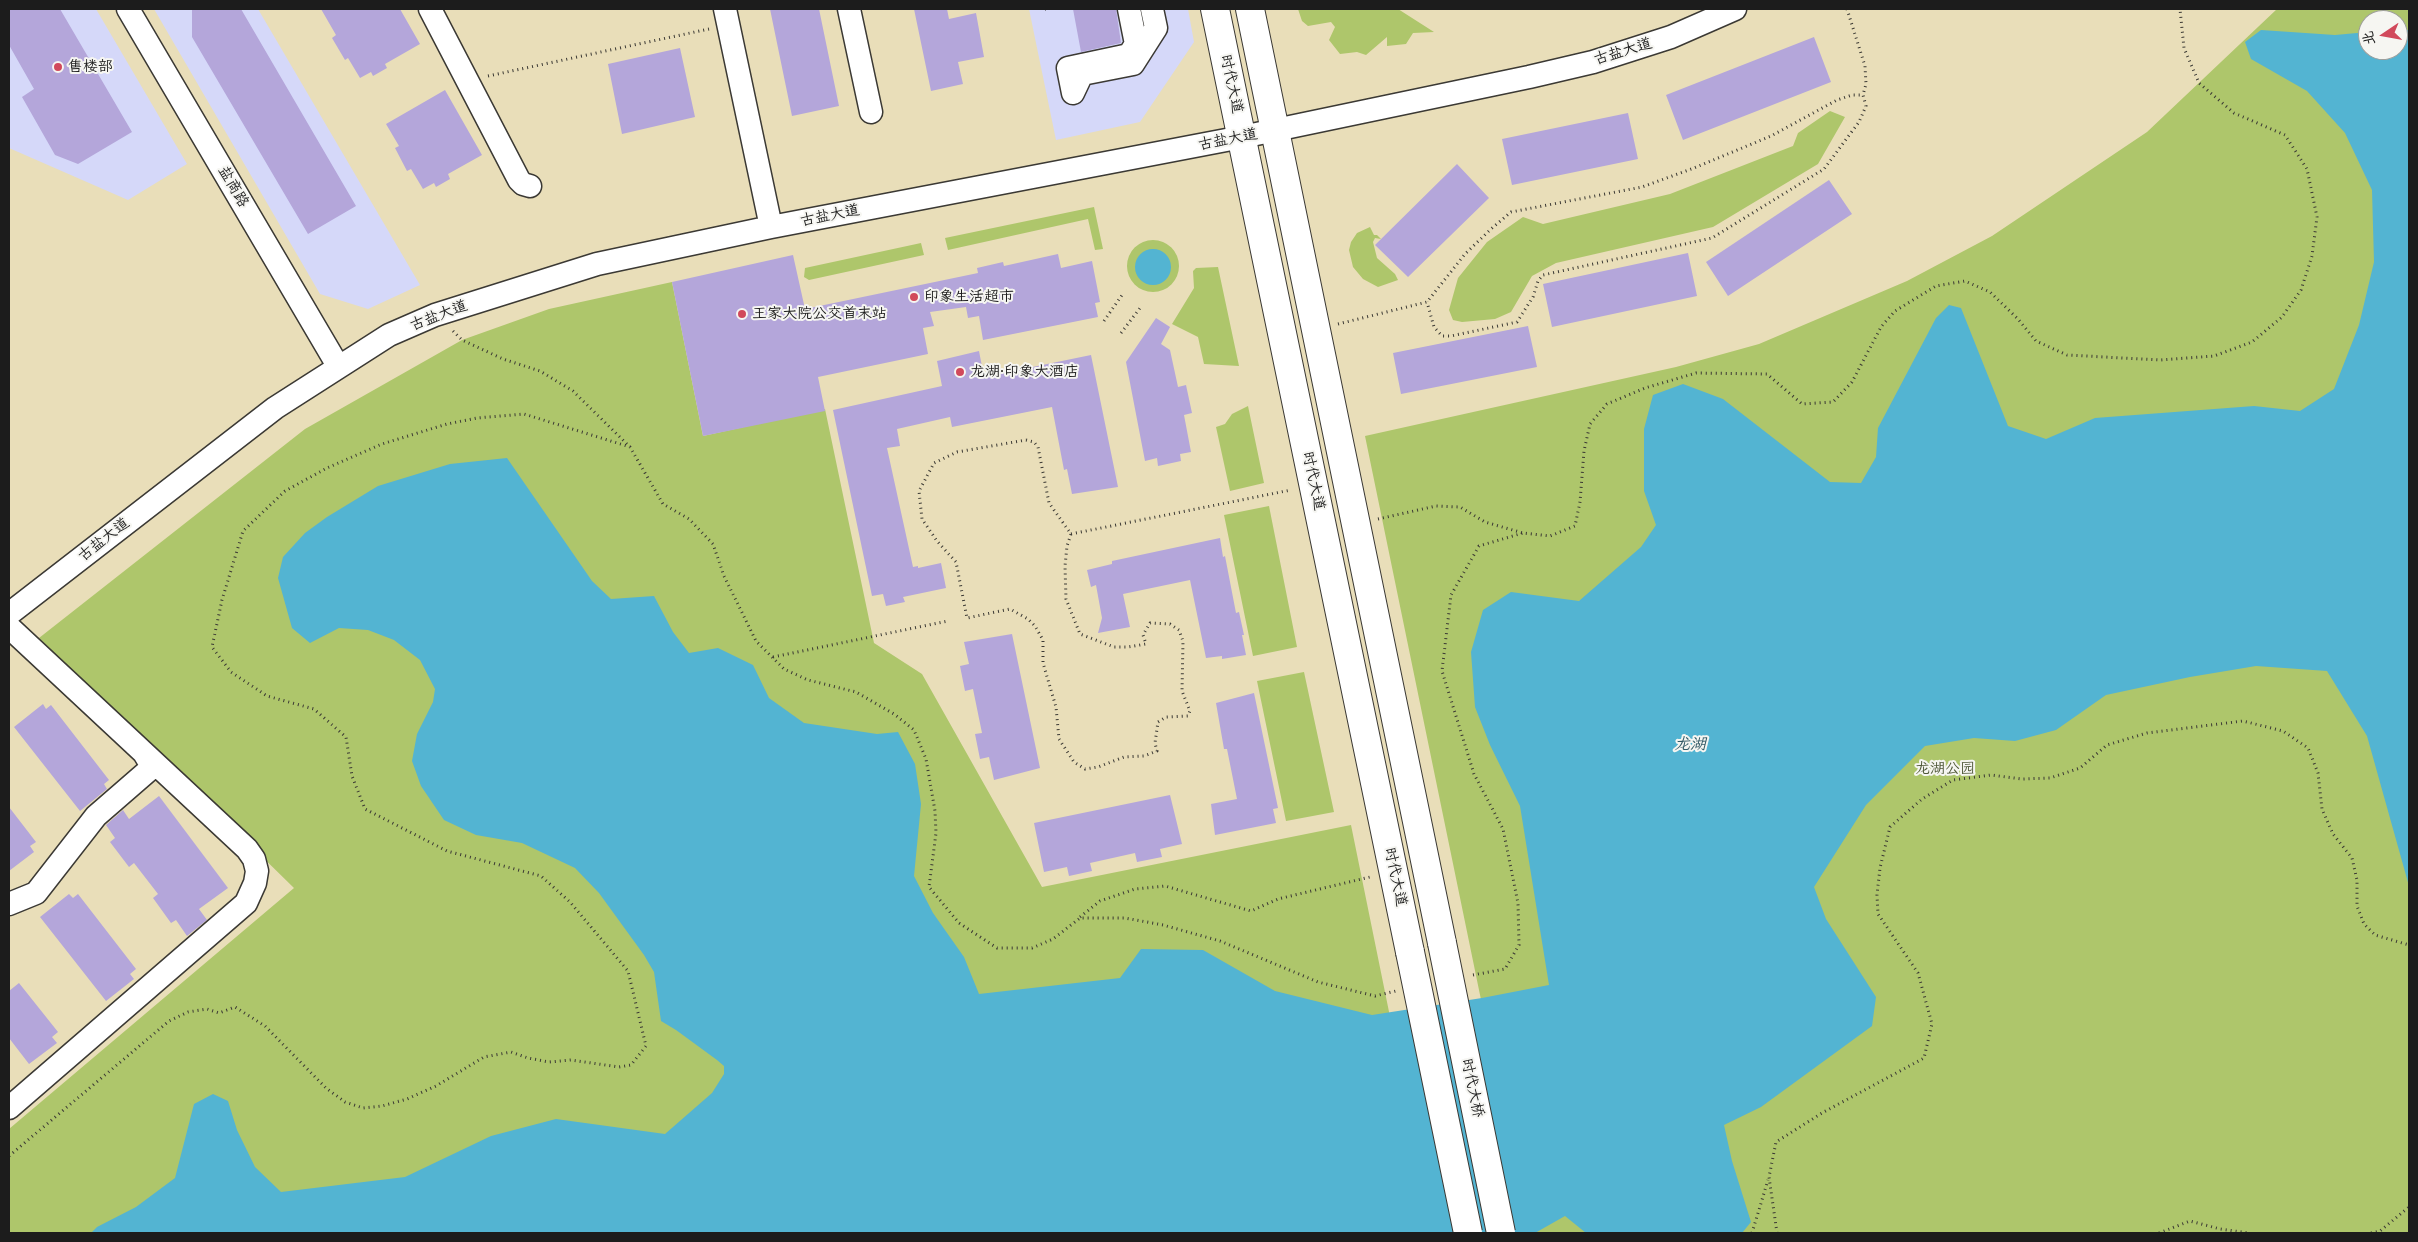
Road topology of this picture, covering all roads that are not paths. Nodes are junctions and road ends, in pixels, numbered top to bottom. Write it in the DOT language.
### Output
graph roads {
  1 [pos="128,9"];
  2 [pos="430,9"];
  3 [pos="849,9"];
  4 [pos="1129,9"];
  5 [pos="1152,9"];
  6 [pos="1215,9"];
  7 [pos="1250,9"];
  8 [pos="1735,9"];
  9 [pos="727,17"];
  10 [pos="871,112"];
  11 [pos="1275,130"];
  12 [pos="1242,137"];
  13 [pos="530,186"];
  14 [pos="771,227"];
  15 [pos="338,366"];
  16 [pos="10,615"];
  17 [pos="144,753"];
  18 [pos="9,904"];
  19 [pos="9,1108"];
  20 [pos="1468,1233"];
  21 [pos="1501,1233"];
  1 -- 15 [label="street, 盐商路"];
  2 -- 13 [label="street"];
  3 -- 10 [label="street"];
  4 -- 5 [label="street"];
  6 -- 12 [label="main road, 时代大道"];
  7 -- 11 [label="main road"];
  8 -- 11 [label="street, 古盐大道"];
  9 -- 14 [label="street"];
  11 -- 12 [label="street, 古盐大道"];
  11 -- 21 [label="main road, 时代大桥, bridge"];
  12 -- 14 [label="street, 古盐大道"];
  12 -- 20 [label="main road, 时代大道, bridge"];
  14 -- 15 [label="street, 古盐大道"];
  15 -- 16 [label="street, 古盐大道"];
  16 -- 17 [label="street"];
  17 -- 18 [label="street"];
  17 -- 19 [label="street"];
}
